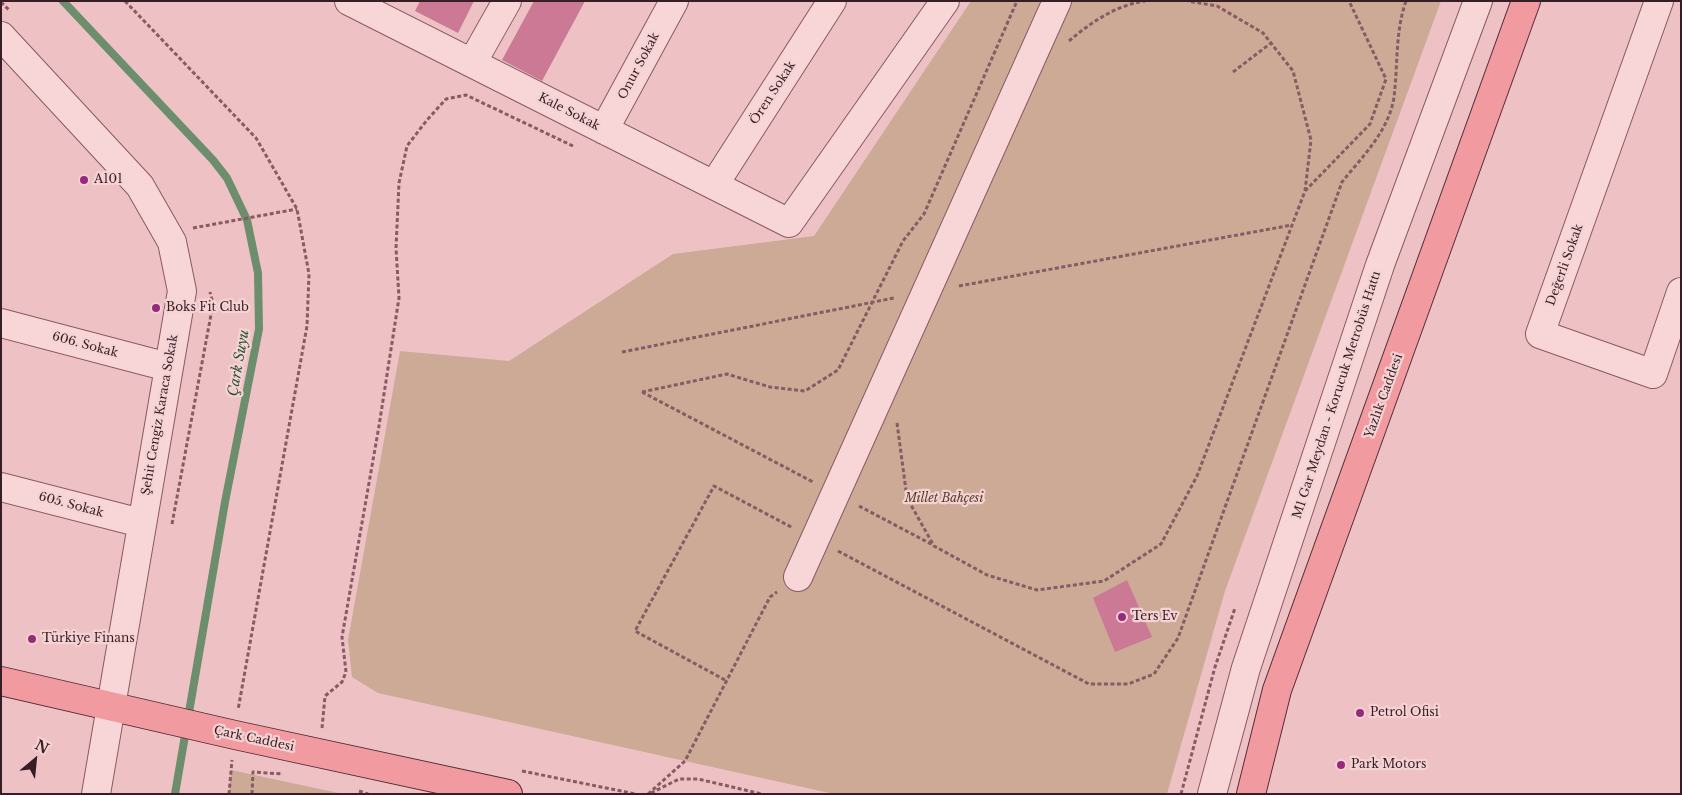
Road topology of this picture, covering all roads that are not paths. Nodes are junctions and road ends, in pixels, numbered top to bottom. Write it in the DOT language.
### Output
graph roads {
  1 [pos="349,1"];
  2 [pos="507,1"];
  3 [pos="674,1"];
  4 [pos="832,1"];
  5 [pos="945,1"];
  6 [pos="1057,1"];
  7 [pos="1478,1"];
  8 [pos="1526,1"];
  9 [pos="1659,1"];
  10 [pos="1,36"];
  11 [pos="472,63"];
  12 [pos="604,130"];
  13 [pos="714,185"];
  14 [pos="1681,292"];
  15 [pos="1,323"];
  16 [pos="168,368"];
  17 [pos="1,487"];
  18 [pos="142,523"];
  19 [pos="798,577"];
  20 [pos="1,681"];
  21 [pos="110,706"];
  22 [pos="96,794"];
  23 [pos="508,794"];
  24 [pos="1212,794"];
  25 [pos="1251,794"];
  1 -- 11 [label="street, Kale Sokak"];
  2 -- 11 [label="street"];
  3 -- 12 [label="street, Onur Sokak"];
  4 -- 13 [label="street, Ören Sokak"];
  5 -- 13 [label="street, Kale Sokak"];
  6 -- 19 [label="street"];
  7 -- 24 [label="street, M1 Gar Meydan - Korucuk Metrobüs Hattı"];
  8 -- 25 [label="main road, Yazlık Caddesi"];
  9 -- 14 [label="street, Değerli Sokak"];
  10 -- 16 [label="street, Şehit Cengiz Karaca Sokak"];
  11 -- 12 [label="street, Kale Sokak"];
  12 -- 13 [label="street, Kale Sokak"];
  15 -- 16 [label="street, 606. Sokak"];
  16 -- 18 [label="street, Şehit Cengiz Karaca Sokak"];
  17 -- 18 [label="street, 605. Sokak"];
  18 -- 21 [label="street, Şehit Cengiz Karaca Sokak"];
  20 -- 21 [label="main road, Çark Caddesi"];
  21 -- 22 [label="street, Şehit Cengiz Karaca Sokak"];
  21 -- 23 [label="main road, Çark Caddesi"];
}
